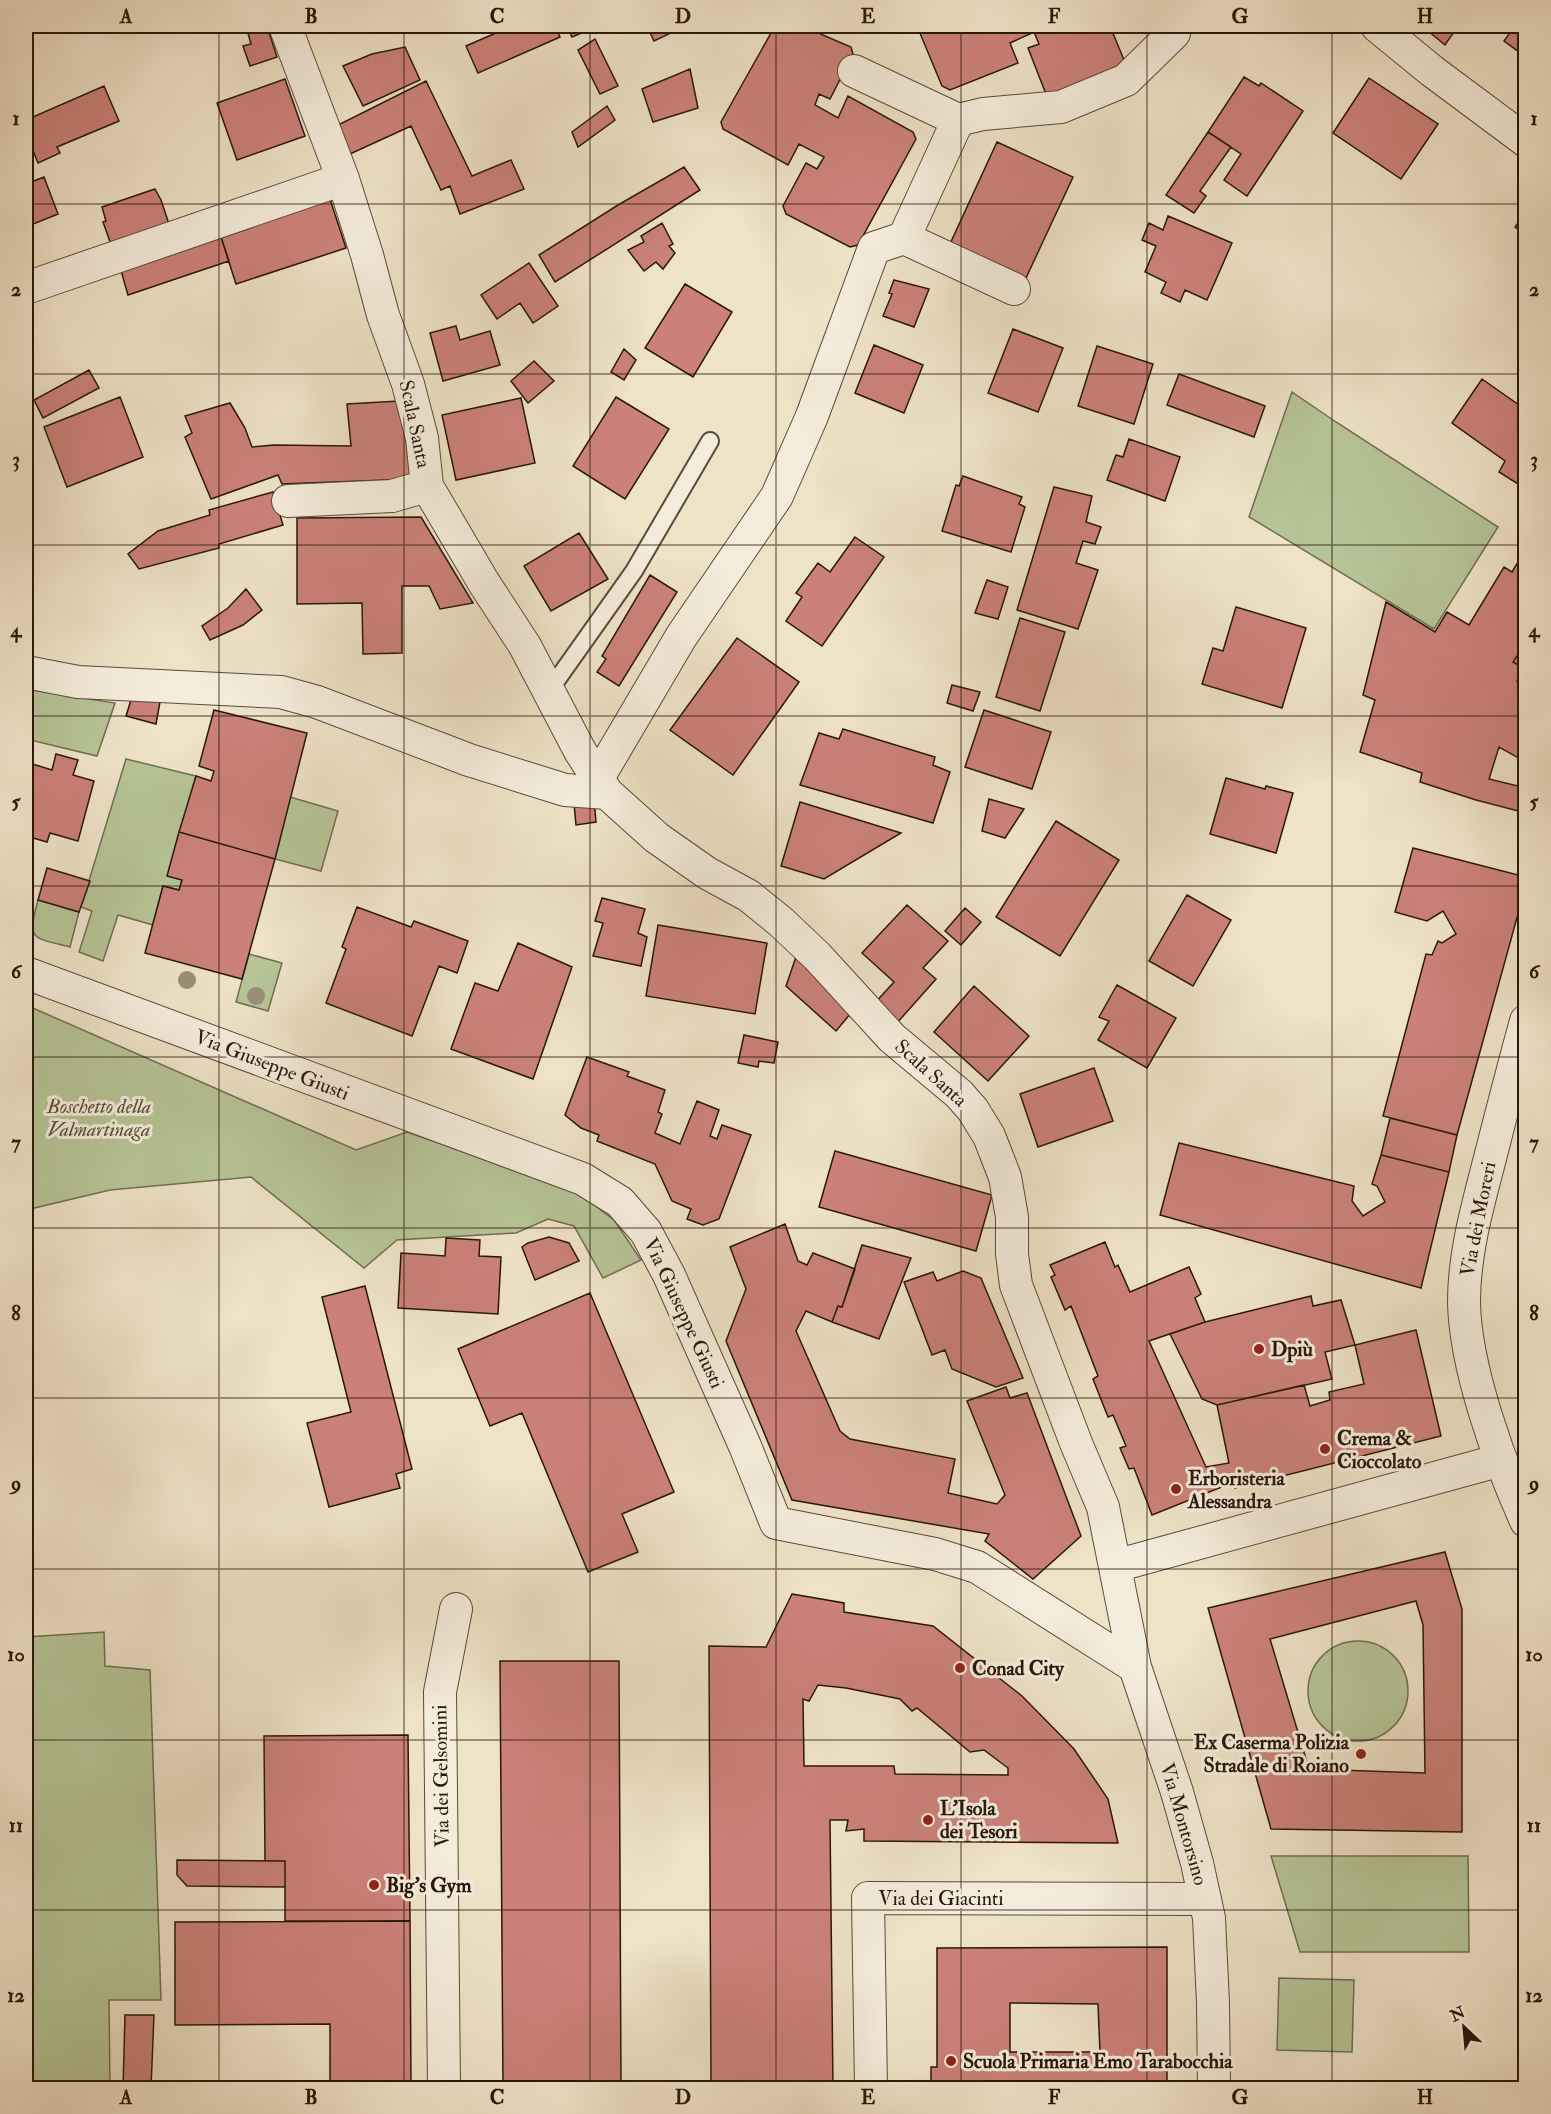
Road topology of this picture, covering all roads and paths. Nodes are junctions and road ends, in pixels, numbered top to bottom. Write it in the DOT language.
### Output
graph roads {
  1 [pos="285,26"];
  2 [pos="1377,26"];
  3 [pos="1174,33"];
  4 [pos="854,71"];
  5 [pos="958,120"];
  6 [pos="1526,141"];
  7 [pos="342,178"];
  8 [pos="904,238"];
  9 [pos="26,288"];
  10 [pos="1014,289"];
  11 [pos="710,441"];
  12 [pos="427,486"];
  13 [pos="288,501"];
  14 [pos="26,672"];
  15 [pos="549,691"];
  16 [pos="602,785"];
  17 [pos="26,973"];
  18 [pos="1526,1021"];
  19 [pos="1502,1460"];
  20 [pos="1526,1521"];
  21 [pos="1115,1566"];
  22 [pos="456,1609"];
  23 [pos="1135,1667"];
  24 [pos="1205,1899"];
  25 [pos="444,2088"];
  26 [pos="871,2088"];
  27 [pos="1214,2088"];
  1 -- 7 [label="street, Scala Santa"];
  2 -- 6 [label="street"];
  3 -- 5 [label="street"];
  4 -- 5 [label="street"];
  5 -- 8 [label="street"];
  7 -- 9 [label="street"];
  7 -- 12 [label="street, Scala Santa"];
  8 -- 10 [label="street"];
  8 -- 16 [label="street"];
  11 -- 15 [label="lane"];
  12 -- 13 [label="street"];
  12 -- 15 [label="street, Scala Santa"];
  14 -- 16 [label="street"];
  15 -- 16 [label="street, Scala Santa"];
  16 -- 21 [label="street, Scala Santa"];
  17 -- 23 [label="street, Via Giuseppe Giusti"];
  18 -- 19 [label="street, Via dei Moreri"];
  19 -- 20 [label="street, Via dei Moreri"];
  19 -- 21 [label="street"];
  21 -- 23 [label="street, Via Montorsino"];
  22 -- 25 [label="street, Via dei Gelsomini"];
  23 -- 24 [label="street, Via Montorsino"];
  24 -- 26 [label="street, Via dei Giacinti"];
  24 -- 27 [label="street, Via Montorsino"];
}
